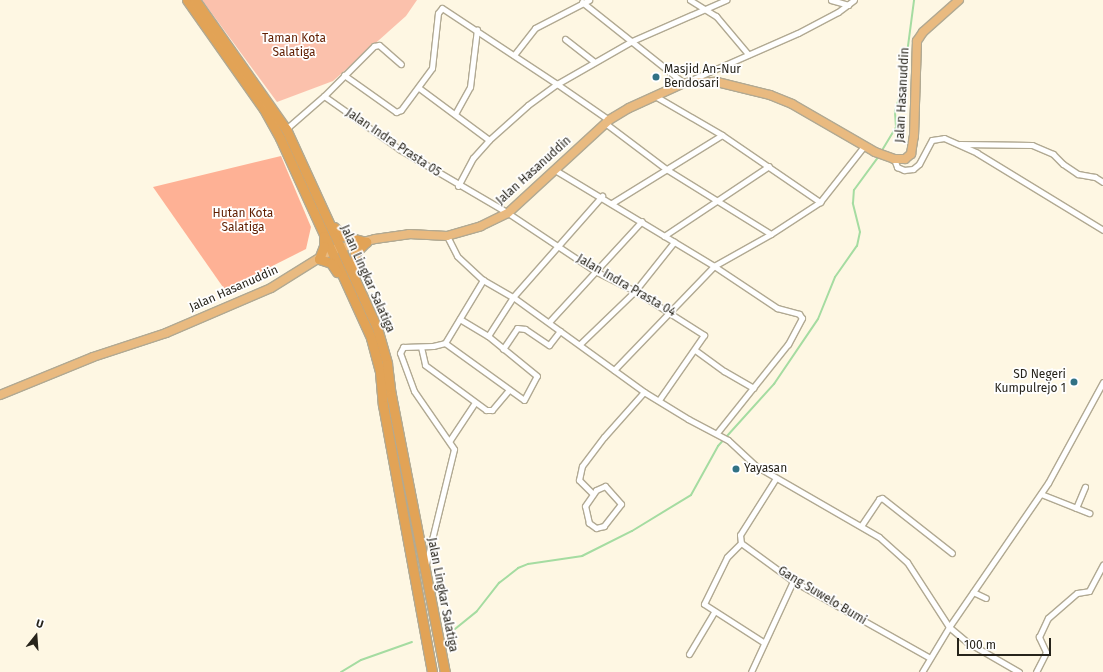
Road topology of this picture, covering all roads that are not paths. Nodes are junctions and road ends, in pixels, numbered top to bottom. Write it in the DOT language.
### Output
graph roads {
  1 [pos="187,0"];
  2 [pos="195,0"];
  3 [pos="589,0"];
  4 [pos="690,0"];
  5 [pos="726,0"];
  6 [pos="831,0"];
  7 [pos="854,0"];
  8 [pos="959,0"];
  9 [pos="582,2"];
  10 [pos="848,5"];
  11 [pos="705,11"];
  12 [pos="477,29"];
  13 [pos="565,39"];
  14 [pos="632,41"];
  15 [pos="748,54"];
  16 [pos="514,55"];
  17 [pos="594,62"];
  18 [pos="401,64"];
  19 [pos="344,75"];
  20 [pos="684,83"];
  21 [pos="557,84"];
  22 [pos="419,88"];
  23 [pos="654,95"];
  24 [pos="324,96"];
  25 [pos="455,114"];
  26 [pos="607,122"];
  27 [pos="286,129"];
  28 [pos="722,135"];
  29 [pos="489,140"];
  30 [pos="958,144"];
  31 [pos="864,146"];
  32 [pos="893,159"];
  33 [pos="769,166"];
  34 [pos="666,169"];
  35 [pos="555,170"];
  36 [pos="1103,182"];
  37 [pos="458,186"];
  38 [pos="602,196"];
  39 [pos="716,202"];
  40 [pos="820,202"];
  41 [pos="612,203"];
  42 [pos="508,213"];
  43 [pos="326,214"];
  44 [pos="642,221"];
  45 [pos="319,223"];
  46 [pos="1103,230"];
  47 [pos="771,234"];
  48 [pos="447,236"];
  49 [pos="664,236"];
  50 [pos="366,242"];
  51 [pos="674,242"];
  52 [pos="558,246"];
  53 [pos="337,249"];
  54 [pos="319,259"];
  55 [pos="714,266"];
  56 [pos="595,271"];
  57 [pos="483,280"];
  58 [pos="359,288"];
  59 [pos="635,290"];
  60 [pos="353,296"];
  61 [pos="513,297"];
  62 [pos="670,311"];
  63 [pos="460,319"];
  64 [pos="549,322"];
  65 [pos="560,331"];
  66 [pos="488,336"];
  67 [pos="445,342"];
  68 [pos="580,344"];
  69 [pos="421,347"];
  70 [pos="503,349"];
  71 [pos="695,350"];
  72 [pos="614,370"];
  73 [pos="1103,382"];
  74 [pos="753,388"];
  75 [pos="508,390"];
  76 [pos="644,392"];
  77 [pos="0,395"];
  78 [pos="659,400"];
  79 [pos="474,404"];
  80 [pos="719,435"];
  81 [pos="450,440"];
  82 [pos="776,478"];
  83 [pos="1085,487"];
  84 [pos="593,494"];
  85 [pos="1041,494"];
  86 [pos="1076,508"];
  87 [pos="1089,513"];
  88 [pos="861,526"];
  89 [pos="741,543"];
  90 [pos="952,553"];
  91 [pos="1103,565"];
  92 [pos="425,570"];
  93 [pos="413,572"];
  94 [pos="793,581"];
  95 [pos="973,592"];
  96 [pos="986,598"];
  97 [pos="714,612"];
  98 [pos="949,627"];
  99 [pos="763,642"];
  100 [pos="690,654"];
  101 [pos="930,658"];
  102 [pos="432,672"];
  103 [pos="445,672"];
  104 [pos="751,672"];
  105 [pos="922,672"];
  106 [pos="1019,672"];
  107 [pos="1036,672"];
  1 -- 45 [label="highway, Jalan Lingkar Salatiga"];
  2 -- 27 [label="highway, Jalan Lingkar Salatiga"];
  3 -- 9 [label="street"];
  4 -- 11 [label="street"];
  5 -- 11 [label="street"];
  6 -- 10 [label="street"];
  7 -- 10 [label="street"];
  8 -- 32 [label="main road, Jalan Hasanuddin"];
  9 -- 14 [label="street"];
  9 -- 16 [label="street"];
  10 -- 15 [label="street"];
  11 -- 14 [label="street"];
  11 -- 15 [label="street"];
  12 -- 16 [label="street"];
  12 -- 22 [label="street"];
  12 -- 25 [label="street"];
  13 -- 17 [label="street"];
  14 -- 17 [label="street"];
  14 -- 20 [label="street"];
  15 -- 20 [label="street"];
  16 -- 21 [label="street"];
  17 -- 21 [label="street"];
  18 -- 19 [label="street"];
  19 -- 22 [label="street"];
  19 -- 24 [label="street"];
  20 -- 23 [label="main road, Jalan Hasanuddin"];
  20 -- 31 [label="main road, Jalan Hasanuddin"];
  21 -- 26 [label="street"];
  21 -- 29 [label="street"];
  22 -- 25 [label="street"];
  23 -- 26 [label="main road, Jalan Hasanuddin"];
  23 -- 28 [label="street"];
  24 -- 27 [label="street"];
  24 -- 37 [label="street, Jalan Indra Prasta 05"];
  25 -- 29 [label="street"];
  26 -- 34 [label="street"];
  26 -- 35 [label="main road, Jalan Hasanuddin"];
  27 -- 43 [label="highway, Jalan Lingkar Salatiga"];
  28 -- 33 [label="street"];
  28 -- 34 [label="street"];
  29 -- 37 [label="street"];
  30 -- 32 [label="street"];
  30 -- 36 [label="street"];
  30 -- 46 [label="street"];
  31 -- 32 [label="main road, Jalan Hasanuddin"];
  31 -- 40 [label="street"];
  33 -- 39 [label="street"];
  33 -- 40 [label="street"];
  34 -- 39 [label="street"];
  34 -- 41 [label="street"];
  35 -- 38 [label="street"];
  35 -- 42 [label="main road, Jalan Hasanuddin"];
  37 -- 42 [label="street, Jalan Indra Prasta 05"];
  38 -- 41 [label="street"];
  38 -- 52 [label="street"];
  39 -- 47 [label="street"];
  39 -- 49 [label="street"];
  40 -- 47 [label="street"];
  41 -- 44 [label="street"];
  42 -- 48 [label="main road, Jalan Hasanuddin"];
  42 -- 52 [label="street, Jalan Indra Prasta 04"];
  43 -- 50 [label="highway"];
  43 -- 53 [label="highway, Jalan Lingkar Salatiga"];
  44 -- 49 [label="street"];
  44 -- 56 [label="street"];
  45 -- 53 [label="highway, Jalan Lingkar Salatiga"];
  45 -- 54 [label="highway"];
  47 -- 55 [label="street"];
  48 -- 50 [label="main road, Jalan Hasanuddin"];
  48 -- 57 [label="street"];
  49 -- 51 [label="street"];
  50 -- 53 [label="main road, Jalan Hasanuddin"];
  50 -- 58 [label="highway"];
  51 -- 55 [label="street"];
  51 -- 59 [label="street"];
  52 -- 56 [label="street, Jalan Indra Prasta 04"];
  52 -- 61 [label="street"];
  53 -- 54 [label="main road, Jalan Hasanuddin"];
  53 -- 58 [label="highway, Jalan Lingkar Salatiga"];
  53 -- 60 [label="highway, Jalan Lingkar Salatiga"];
  54 -- 60 [label="highway"];
  54 -- 77 [label="main road, Jalan Hasanuddin"];
  55 -- 62 [label="street"];
  55 -- 74 [label="street"];
  56 -- 59 [label="street, Jalan Indra Prasta 04"];
  56 -- 64 [label="street"];
  57 -- 61 [label="street"];
  57 -- 63 [label="street"];
  58 -- 92 [label="highway, Jalan Lingkar Salatiga"];
  59 -- 62 [label="street, Jalan Indra Prasta 04"];
  59 -- 68 [label="street"];
  60 -- 93 [label="highway, Jalan Lingkar Salatiga"];
  61 -- 64 [label="street"];
  61 -- 66 [label="street"];
  62 -- 71 [label="street, Jalan Indra Prasta 04"];
  62 -- 72 [label="street"];
  63 -- 66 [label="street"];
  63 -- 67 [label="street"];
  64 -- 65 [label="street"];
  65 -- 68 [label="street"];
  65 -- 70 [label="street"];
  66 -- 70 [label="street"];
  67 -- 69 [label="street"];
  67 -- 75 [label="street"];
  68 -- 72 [label="street"];
  69 -- 79 [label="street"];
  69 -- 81 [label="street"];
  70 -- 75 [label="street"];
  71 -- 74 [label="street"];
  71 -- 78 [label="street"];
  72 -- 76 [label="street"];
  73 -- 85 [label="street"];
  74 -- 80 [label="street"];
  75 -- 79 [label="street"];
  76 -- 78 [label="street"];
  76 -- 84 [label="street"];
  78 -- 80 [label="street"];
  79 -- 81 [label="street"];
  80 -- 82 [label="street"];
  81 -- 92 [label="street"];
  82 -- 88 [label="street"];
  82 -- 89 [label="street"];
  83 -- 86 [label="street"];
  84 -- 84 [label="street"];
  85 -- 86 [label="street"];
  85 -- 95 [label="street"];
  86 -- 87 [label="street"];
  88 -- 90 [label="street"];
  88 -- 98 [label="street"];
  89 -- 94 [label="street, Gang Suwelo Bumi"];
  89 -- 97 [label="street"];
  91 -- 107 [label="street"];
  92 -- 93 [label="highway"];
  92 -- 103 [label="highway, Jalan Lingkar Salatiga"];
  93 -- 102 [label="highway, Jalan Lingkar Salatiga"];
  94 -- 99 [label="street"];
  94 -- 101 [label="street, Gang Suwelo Bumi"];
  95 -- 96 [label="street"];
  95 -- 98 [label="street"];
  97 -- 99 [label="street"];
  97 -- 100 [label="street"];
  98 -- 101 [label="street"];
  98 -- 106 [label="street"];
  99 -- 104 [label="street"];
  101 -- 105 [label="street"];
}
